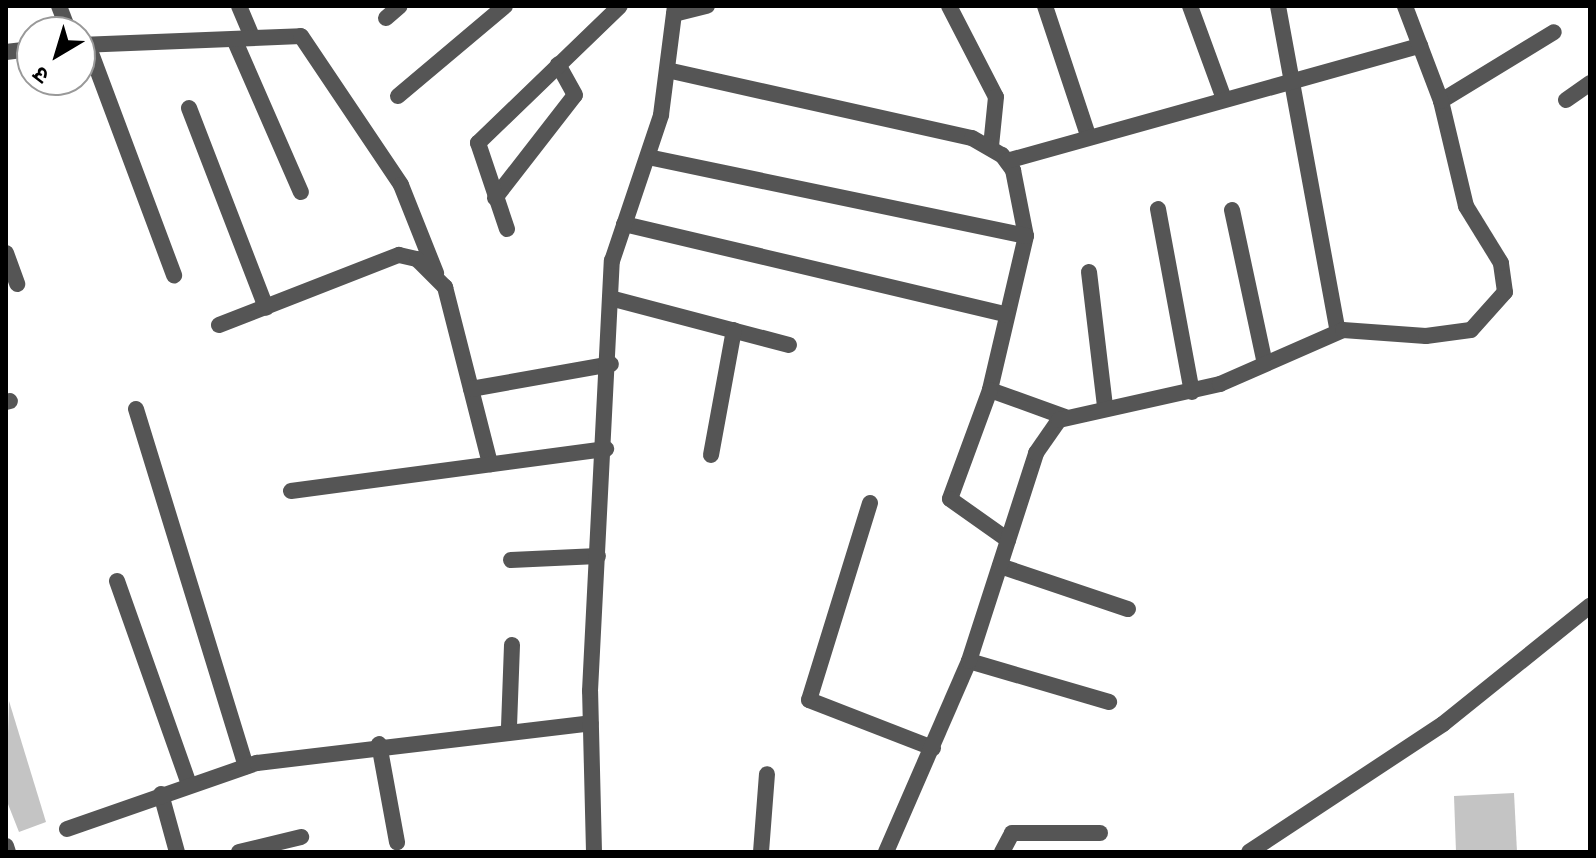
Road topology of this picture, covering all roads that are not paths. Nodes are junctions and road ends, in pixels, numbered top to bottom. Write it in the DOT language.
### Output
graph roads {
  1 [pos="239,6"];
  2 [pos="400,6"];
  3 [pos="505,6"];
  4 [pos="620,6"];
  5 [pos="707,6"];
  6 [pos="949,6"];
  7 [pos="1045,6"];
  8 [pos="1190,6"];
  9 [pos="1278,6"];
  10 [pos="1405,6"];
  11 [pos="674,10"];
  12 [pos="386,18"];
  13 [pos="1554,32"];
  14 [pos="252,37"];
  15 [pos="234,39"];
  16 [pos="96,45"];
  17 [pos="1420,46"];
  18 [pos="558,64"];
  19 [pos="667,70"];
  20 [pos="96,76"];
  21 [pos="1289,82"];
  22 [pos="1590,83"];
  23 [pos="398,96"];
  24 [pos="1224,99"];
  25 [pos="1566,100"];
  26 [pos="1441,101"];
  27 [pos="189,108"];
  28 [pos="1088,135"];
  29 [pos="991,146"];
  30 [pos="648,157"];
  31 [pos="1007,161"];
  32 [pos="301,192"];
  33 [pos="495,198"];
  34 [pos="1158,209"];
  35 [pos="1232,210"];
  36 [pos="624,224"];
  37 [pos="507,229"];
  38 [pos="1026,236"];
  39 [pos="6,253"];
  40 [pos="1089,272"];
  41 [pos="436,273"];
  42 [pos="174,275"];
  43 [pos="17,284"];
  44 [pos="610,298"];
  45 [pos="266,308"];
  46 [pos="1006,314"];
  47 [pos="219,325"];
  48 [pos="734,330"];
  49 [pos="1338,332"];
  50 [pos="789,345"];
  51 [pos="611,364"];
  52 [pos="1265,364"];
  53 [pos="471,389"];
  54 [pos="990,390"];
  55 [pos="1192,392"];
  56 [pos="1105,407"];
  57 [pos="136,409"];
  58 [pos="1065,417"];
  59 [pos="606,449"];
  60 [pos="711,455"];
  61 [pos="490,464"];
  62 [pos="291,491"];
  63 [pos="870,503"];
  64 [pos="1008,540"];
  65 [pos="598,556"];
  66 [pos="511,560"];
  67 [pos="1000,566"];
  68 [pos="117,581"];
  69 [pos="1590,606"];
  70 [pos="1128,609"];
  71 [pos="512,645"];
  72 [pos="969,661"];
  73 [pos="1109,702"];
  74 [pos="591,723"];
  75 [pos="509,727"];
  76 [pos="379,744"];
  77 [pos="933,748"];
  78 [pos="246,766"];
  79 [pos="767,774"];
  80 [pos="189,784"];
  81 [pos="161,794"];
  82 [pos="67,829"];
  83 [pos="1100,833"];
  84 [pos="301,837"];
  85 [pos="397,842"];
  86 [pos="6,846"];
  87 [pos="8,852"];
  88 [pos="177,852"];
  89 [pos="239,852"];
  90 [pos="594,852"];
  91 [pos="761,852"];
  92 [pos="886,852"];
  93 [pos="1002,852"];
  94 [pos="1249,852"];
  1 -- 14 [label="street"];
  2 -- 12 [label="street"];
  3 -- 23 [label="street"];
  4 -- 18 [label="street"];
  5 -- 11 [label="street"];
  6 -- 29 [label="street"];
  7 -- 28 [label="street"];
  8 -- 24 [label="street"];
  9 -- 21 [label="street"];
  10 -- 17 [label="street"];
  11 -- 19 [label="street"];
  13 -- 26 [label="street"];
  14 -- 15 [label="street"];
  14 -- 41 [label="street"];
  15 -- 16 [label="street"];
  15 -- 32 [label="street"];
  17 -- 21 [label="street"];
  17 -- 26 [label="street"];
  18 -- 33 [label="street"];
  18 -- 33 [label="street"];
  19 -- 29 [label="street"];
  19 -- 30 [label="street"];
  20 -- 42 [label="street"];
  21 -- 24 [label="street"];
  21 -- 49 [label="street"];
  22 -- 25 [label="street"];
  24 -- 28 [label="street"];
  26 -- 49 [label="street"];
  27 -- 45 [label="street"];
  28 -- 31 [label="street"];
  29 -- 31 [label="street"];
  30 -- 36 [label="street"];
  30 -- 38 [label="street"];
  31 -- 38 [label="street"];
  33 -- 37 [label="street"];
  34 -- 55 [label="street"];
  35 -- 52 [label="street"];
  36 -- 44 [label="street"];
  36 -- 46 [label="street"];
  38 -- 46 [label="street"];
  39 -- 43 [label="street"];
  40 -- 56 [label="street"];
  41 -- 45 [label="street"];
  41 -- 53 [label="street"];
  44 -- 48 [label="street"];
  44 -- 51 [label="street"];
  45 -- 47 [label="street"];
  46 -- 54 [label="street"];
  48 -- 50 [label="street"];
  48 -- 60 [label="street"];
  49 -- 52 [label="street"];
  51 -- 53 [label="street"];
  51 -- 59 [label="street"];
  52 -- 55 [label="street"];
  53 -- 61 [label="street"];
  54 -- 58 [label="street"];
  54 -- 64 [label="street"];
  55 -- 56 [label="street"];
  56 -- 58 [label="street"];
  57 -- 78 [label="street"];
  58 -- 64 [label="street"];
  59 -- 61 [label="street"];
  59 -- 65 [label="street"];
  61 -- 62 [label="street"];
  63 -- 77 [label="street"];
  64 -- 67 [label="street"];
  65 -- 66 [label="street"];
  65 -- 74 [label="street"];
  67 -- 70 [label="street"];
  67 -- 72 [label="street"];
  68 -- 80 [label="street"];
  69 -- 94 [label="street"];
  71 -- 75 [label="street"];
  72 -- 73 [label="street"];
  72 -- 77 [label="street"];
  74 -- 75 [label="street"];
  74 -- 90 [label="street"];
  75 -- 76 [label="street"];
  76 -- 78 [label="street"];
  76 -- 85 [label="street"];
  77 -- 92 [label="street"];
  78 -- 80 [label="street"];
  79 -- 91 [label="street"];
  80 -- 81 [label="street"];
  81 -- 82 [label="street"];
  81 -- 88 [label="street"];
  83 -- 93 [label="street"];
  84 -- 89 [label="street"];
  86 -- 87 [label="street"];
}
